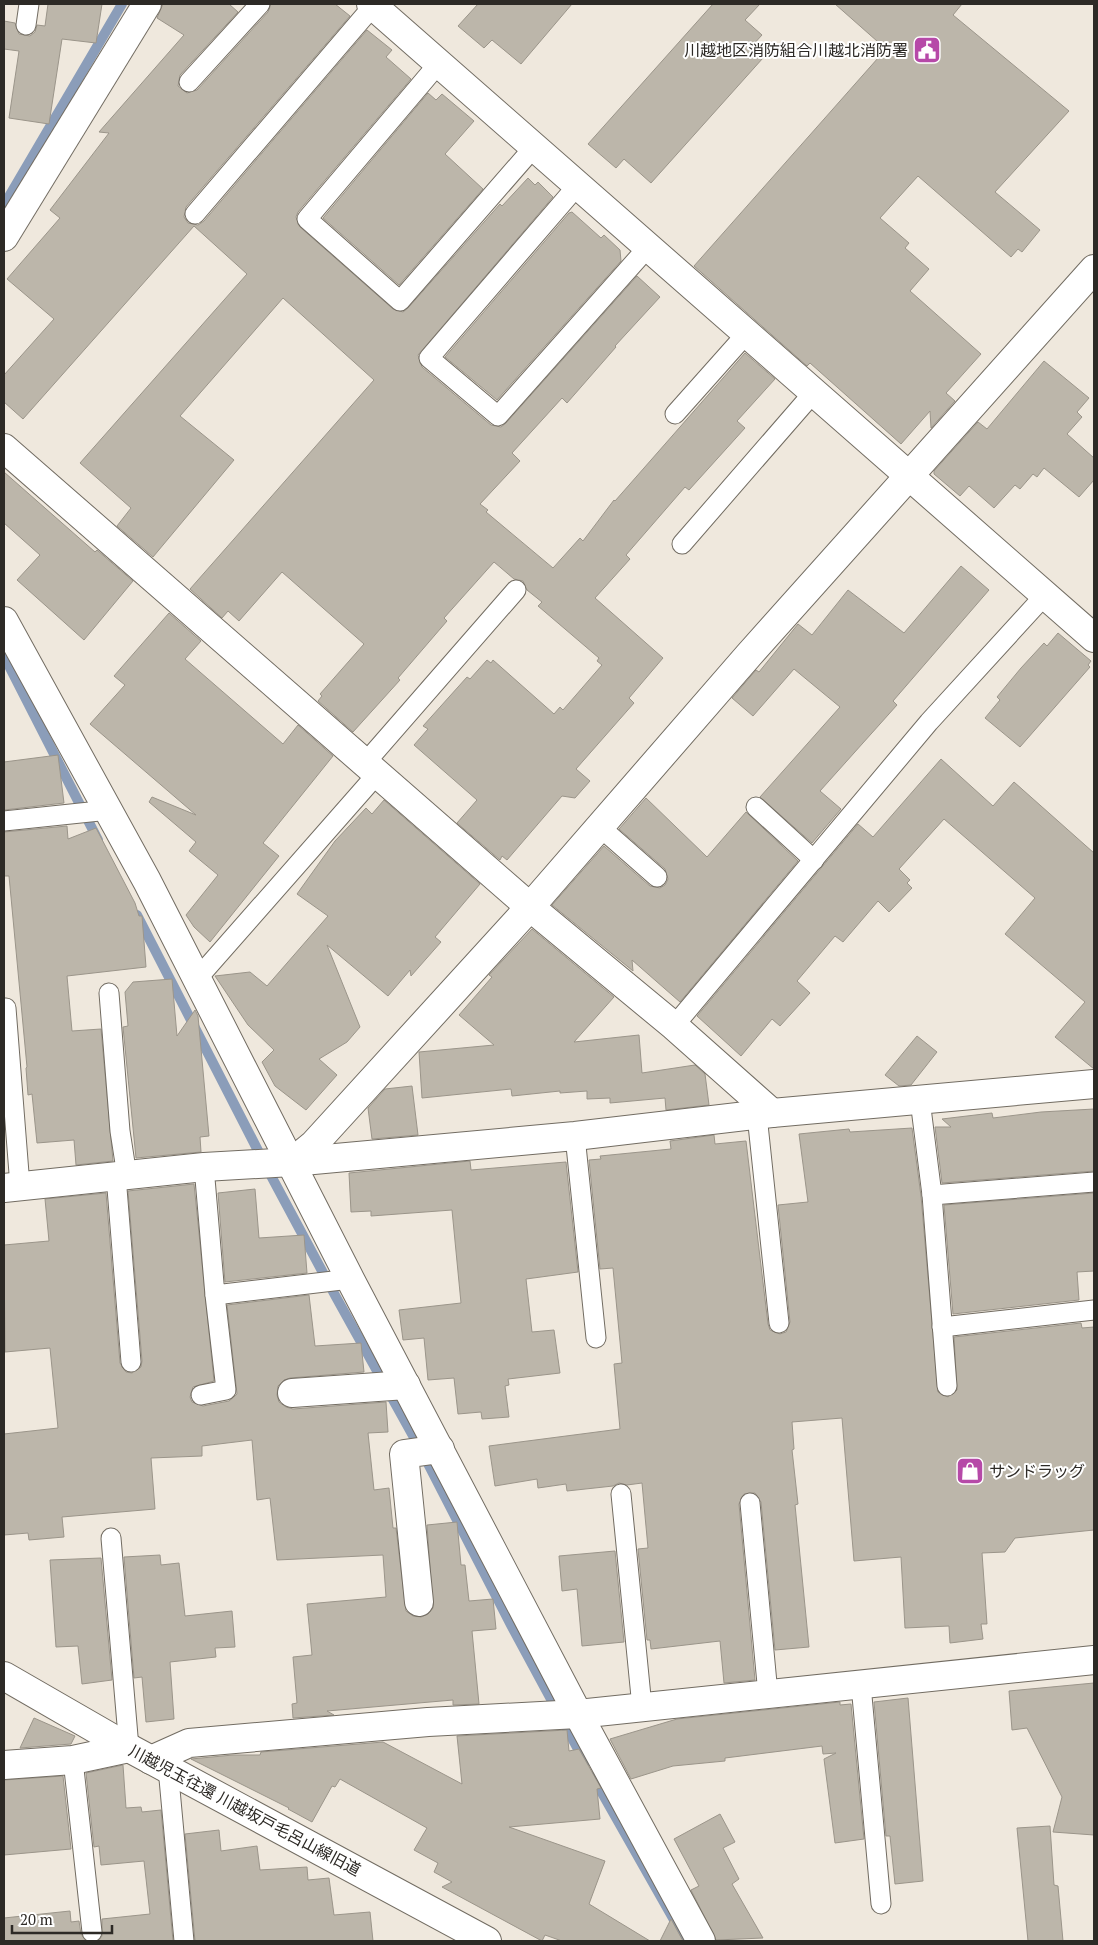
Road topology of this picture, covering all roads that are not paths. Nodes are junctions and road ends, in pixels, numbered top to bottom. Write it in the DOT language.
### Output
graph roads {
  1 [pos="29,4"];
  2 [pos="147,4"];
  3 [pos="260,4"];
  4 [pos="372,5"];
  5 [pos="26,25"];
  6 [pos="439,63"];
  7 [pos="189,82"];
  8 [pos="534,147"];
  9 [pos="577,186"];
  10 [pos="195,214"];
  11 [pos="4,237"];
  12 [pos="649,246"];
  13 [pos="1094,270"];
  14 [pos="1083,300"];
  15 [pos="748,332"];
  16 [pos="814,392"];
  17 [pos="674,414"];
  18 [pos="4,448"];
  19 [pos="908,477"];
  20 [pos="682,544"];
  21 [pos="516,590"];
  22 [pos="1045,595"];
  23 [pos="4,621"];
  24 [pos="1094,638"];
  25 [pos="372,768"];
  26 [pos="756,807"];
  27 [pos="109,810"];
  28 [pos="4,821"];
  29 [pos="600,827"];
  30 [pos="814,860"];
  31 [pos="658,877"];
  32 [pos="530,907"];
  33 [pos="196,980"];
  34 [pos="110,993"];
  35 [pos="6,1008"];
  36 [pos="674,1026"];
  37 [pos="1094,1084"];
  38 [pos="920,1100"];
  39 [pos="765,1114"];
  40 [pos="575,1136"];
  41 [pos="292,1162"];
  42 [pos="204,1167"];
  43 [pos="122,1176"];
  44 [pos="1094,1182"];
  45 [pos="12,1187"];
  46 [pos="932,1195"];
  47 [pos="350,1279"];
  48 [pos="215,1295"];
  49 [pos="1094,1310"];
  50 [pos="779,1322"];
  51 [pos="942,1326"];
  52 [pos="596,1338"];
  53 [pos="131,1362"];
  54 [pos="406,1385"];
  55 [pos="947,1386"];
  56 [pos="292,1392"];
  57 [pos="201,1395"];
  58 [pos="440,1449"];
  59 [pos="621,1494"];
  60 [pos="750,1503"];
  61 [pos="111,1538"];
  62 [pos="420,1602"];
  63 [pos="1094,1660"];
  64 [pos="4,1676"];
  65 [pos="861,1684"];
  66 [pos="768,1694"];
  67 [pos="642,1707"];
  68 [pos="578,1714"];
  69 [pos="149,1759"];
  70 [pos="73,1760"];
  71 [pos="4,1765"];
  72 [pos="881,1904"];
  73 [pos="92,1932"];
  74 [pos="184,1941"];
  75 [pos="487,1941"];
  76 [pos="701,1941"];
  1 -- 5 [label="lane"];
  2 -- 11 [label="street"];
  3 -- 7 [label="lane"];
  4 -- 6 [label="street"];
  4 -- 10 [label="lane"];
  6 -- 8 [label="street"];
  6 -- 8 [label="lane"];
  8 -- 9 [label="street"];
  9 -- 12 [label="street"];
  9 -- 12 [label="lane"];
  12 -- 15 [label="street"];
  13 -- 14 [label="street"];
  14 -- 19 [label="street"];
  15 -- 16 [label="street"];
  15 -- 17 [label="lane"];
  16 -- 19 [label="street"];
  16 -- 20 [label="lane"];
  18 -- 25 [label="street"];
  19 -- 22 [label="street"];
  19 -- 29 [label="street"];
  21 -- 25 [label="lane"];
  22 -- 24 [label="street"];
  22 -- 30 [label="lane"];
  23 -- 27 [label="street"];
  25 -- 32 [label="street"];
  25 -- 33 [label="lane"];
  26 -- 30 [label="lane"];
  27 -- 28 [label="lane"];
  27 -- 33 [label="street"];
  29 -- 31 [label="lane"];
  29 -- 32 [label="street"];
  30 -- 36 [label="lane"];
  32 -- 36 [label="street"];
  32 -- 41 [label="street"];
  33 -- 41 [label="street"];
  34 -- 43 [label="lane"];
  35 -- 45 [label="lane"];
  36 -- 39 [label="street"];
  37 -- 38 [label="street"];
  38 -- 39 [label="street"];
  38 -- 46 [label="lane"];
  39 -- 40 [label="street"];
  39 -- 50 [label="lane"];
  40 -- 41 [label="street"];
  40 -- 52 [label="lane"];
  41 -- 42 [label="street"];
  41 -- 47 [label="street"];
  42 -- 43 [label="street"];
  42 -- 48 [label="lane"];
  43 -- 45 [label="street"];
  43 -- 53 [label="lane"];
  44 -- 46 [label="lane"];
  46 -- 51 [label="lane"];
  47 -- 48 [label="lane"];
  47 -- 54 [label="street"];
  48 -- 57 [label="lane"];
  49 -- 51 [label="lane"];
  51 -- 55 [label="lane"];
  54 -- 56 [label="street"];
  54 -- 58 [label="street"];
  58 -- 62 [label="street"];
  58 -- 68 [label="street"];
  59 -- 67 [label="lane"];
  60 -- 66 [label="lane"];
  61 -- 69 [label="lane"];
  63 -- 65 [label="street"];
  64 -- 69 [label="street, 川越児玉往還 川越坂戸毛呂山線旧道"];
  65 -- 66 [label="street"];
  65 -- 72 [label="lane"];
  66 -- 67 [label="street"];
  67 -- 68 [label="street"];
  68 -- 69 [label="street"];
  68 -- 76 [label="street"];
  69 -- 70 [label="street"];
  69 -- 74 [label="lane"];
  69 -- 75 [label="street, 川越児玉往還 川越坂戸毛呂山線旧道"];
  70 -- 71 [label="street"];
  70 -- 73 [label="lane"];
}
